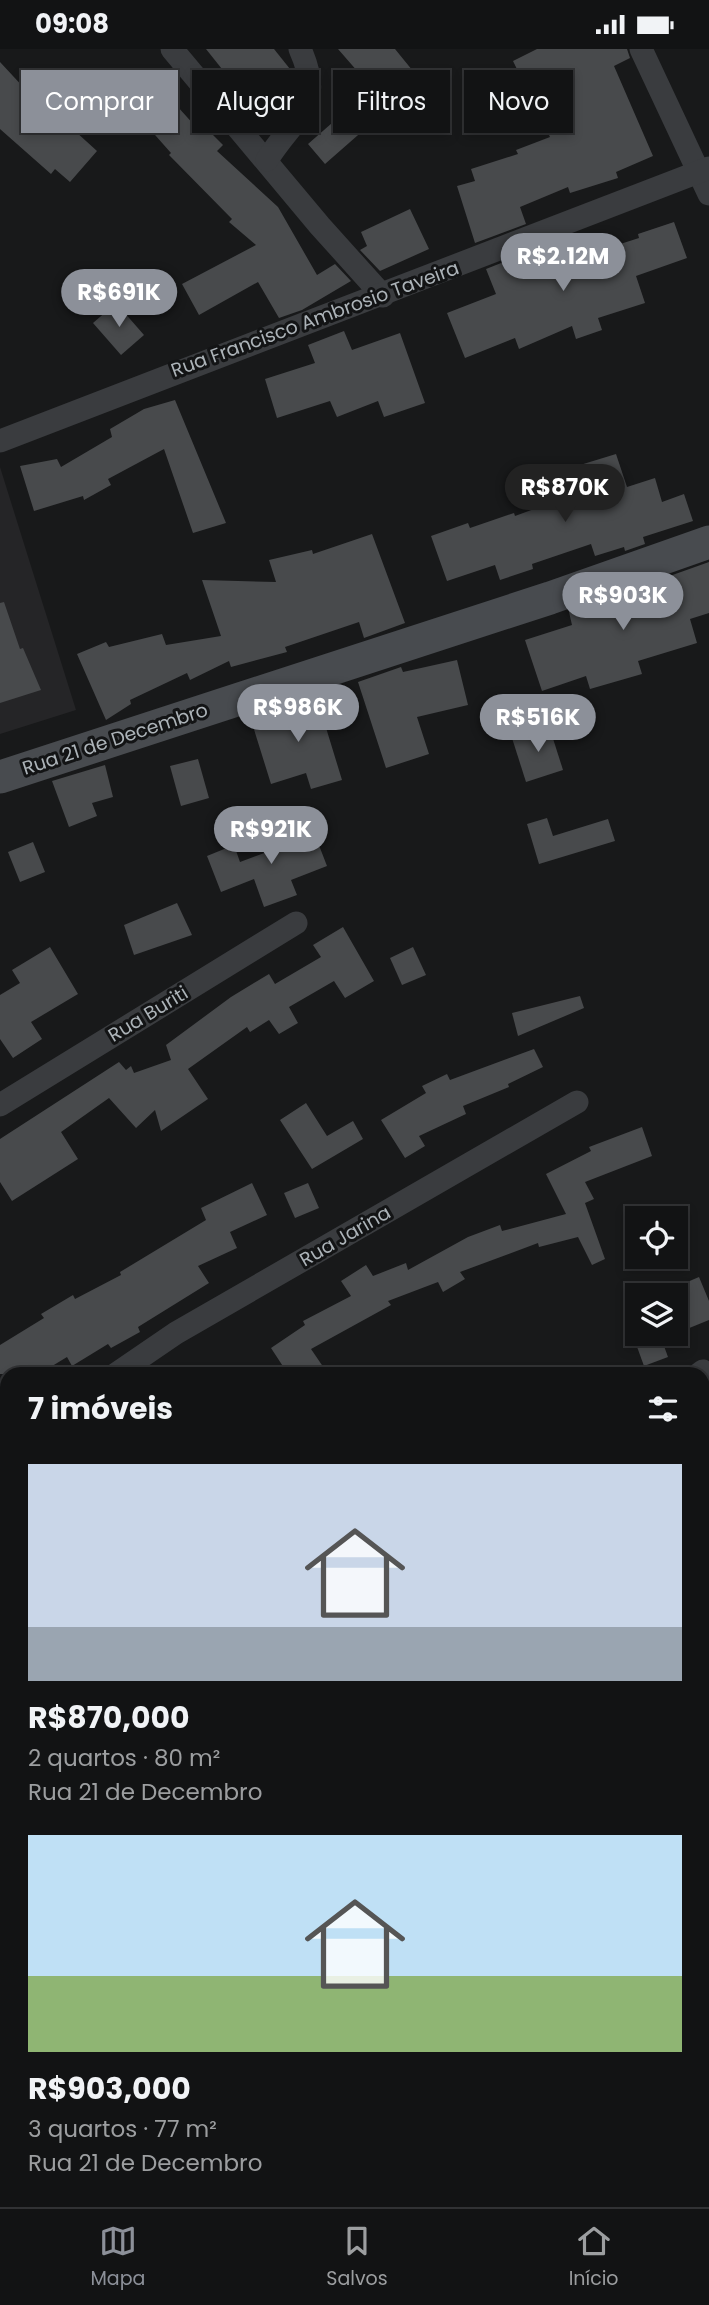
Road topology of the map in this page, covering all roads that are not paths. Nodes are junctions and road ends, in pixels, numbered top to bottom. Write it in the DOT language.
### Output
graph roads {
  1 [pos="172,49"];
  2 [pos="300,49"];
  3 [pos="641,49"];
  4 [pos="267,160"];
  5 [pos="704,170"];
  6 [pos="709,194"];
  7 [pos="383,296"];
  8 [pos="0,441"];
  9 [pos="709,542"];
  10 [pos="0,776"];
  11 [pos="296,923"];
  12 [pos="578,1102"];
  13 [pos="0,1105"];
  14 [pos="126,1367"];
  1 -- 4 [label="street"];
  2 -- 4 [label="street"];
  3 -- 5 [label="street"];
  4 -- 7 [label="street"];
  5 -- 6 [label="street"];
  5 -- 7 [label="street, Rua Francisco Ambrosio Taveira"];
  7 -- 8 [label="street, Rua Francisco Ambrosio Taveira"];
  9 -- 10 [label="street, Rua 21 de Decembro"];
  11 -- 13 [label="street, Rua Buriti"];
  12 -- 14 [label="street, Rua Jarina"];
}
